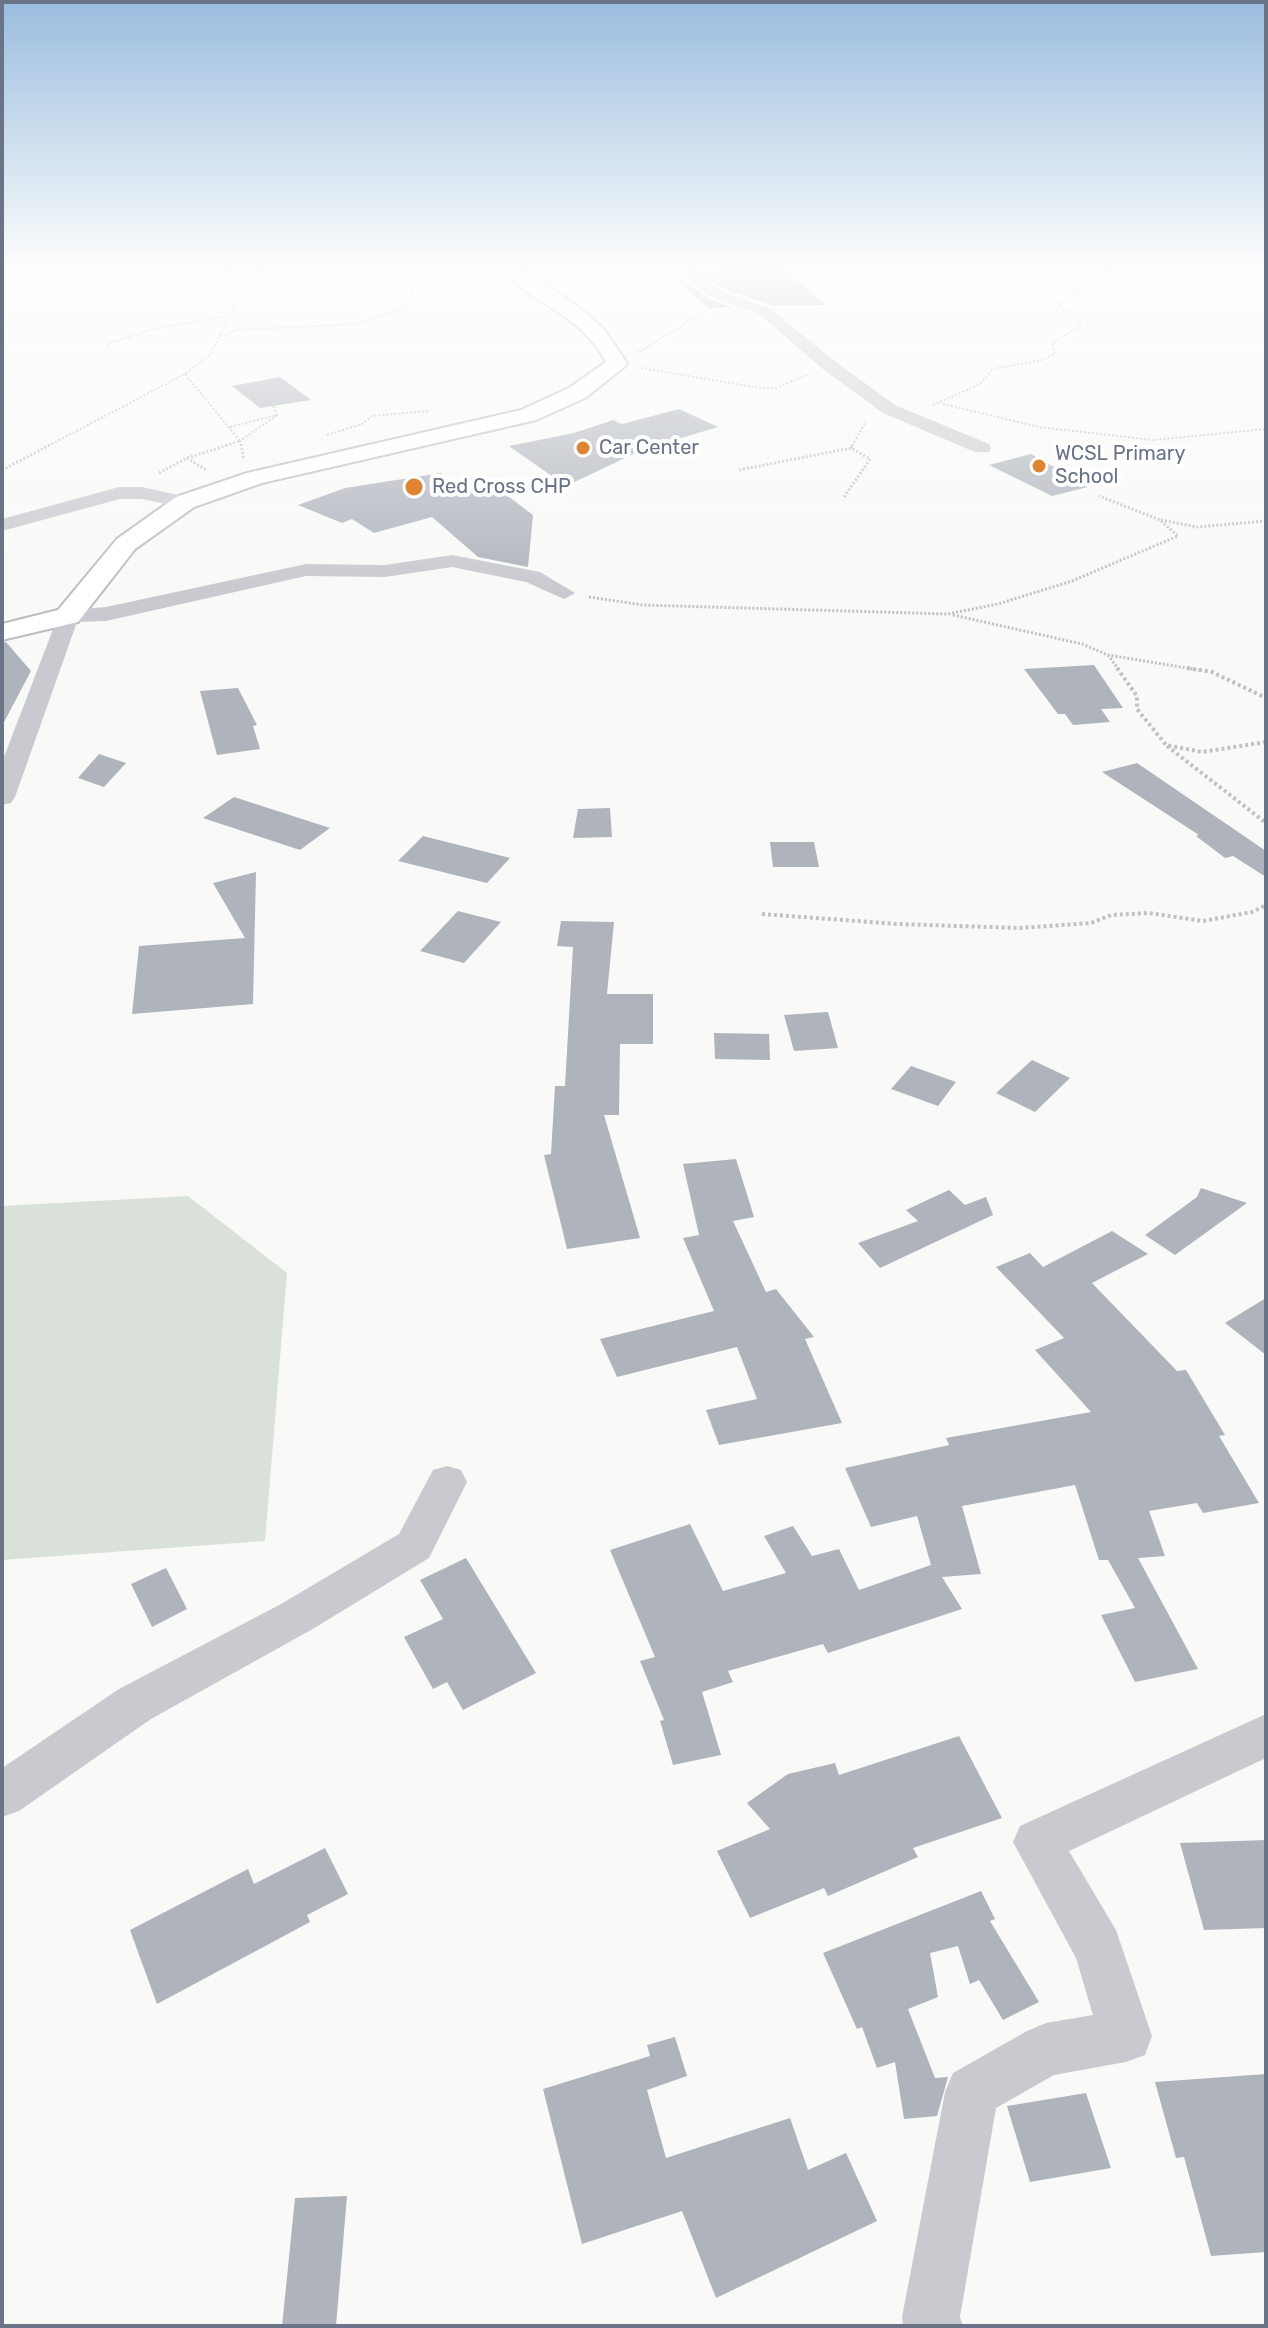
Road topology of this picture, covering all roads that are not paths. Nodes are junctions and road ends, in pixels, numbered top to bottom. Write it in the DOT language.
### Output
graph roads {
  1 [pos="602,377"];
  2 [pos="845,377"];
  3 [pos="982,448"];
  4 [pos="185,502"];
  5 [pos="2,525"];
  6 [pos="564,593"];
  7 [pos="68,616"];
  8 [pos="2,632"];
  9 [pos="2,797"];
  10 [pos="447,1482"];
  11 [pos="1266,1735"];
  12 [pos="2,1795"];
  13 [pos="933,2326"];
  1 -- 4 [label="main road"];
  2 -- 3 [label="street"];
  4 -- 5 [label="street"];
  4 -- 7 [label="main road"];
  6 -- 7 [label="street"];
  7 -- 8 [label="main road"];
  7 -- 9 [label="street"];
  10 -- 12 [label="street"];
  11 -- 13 [label="street"];
}
